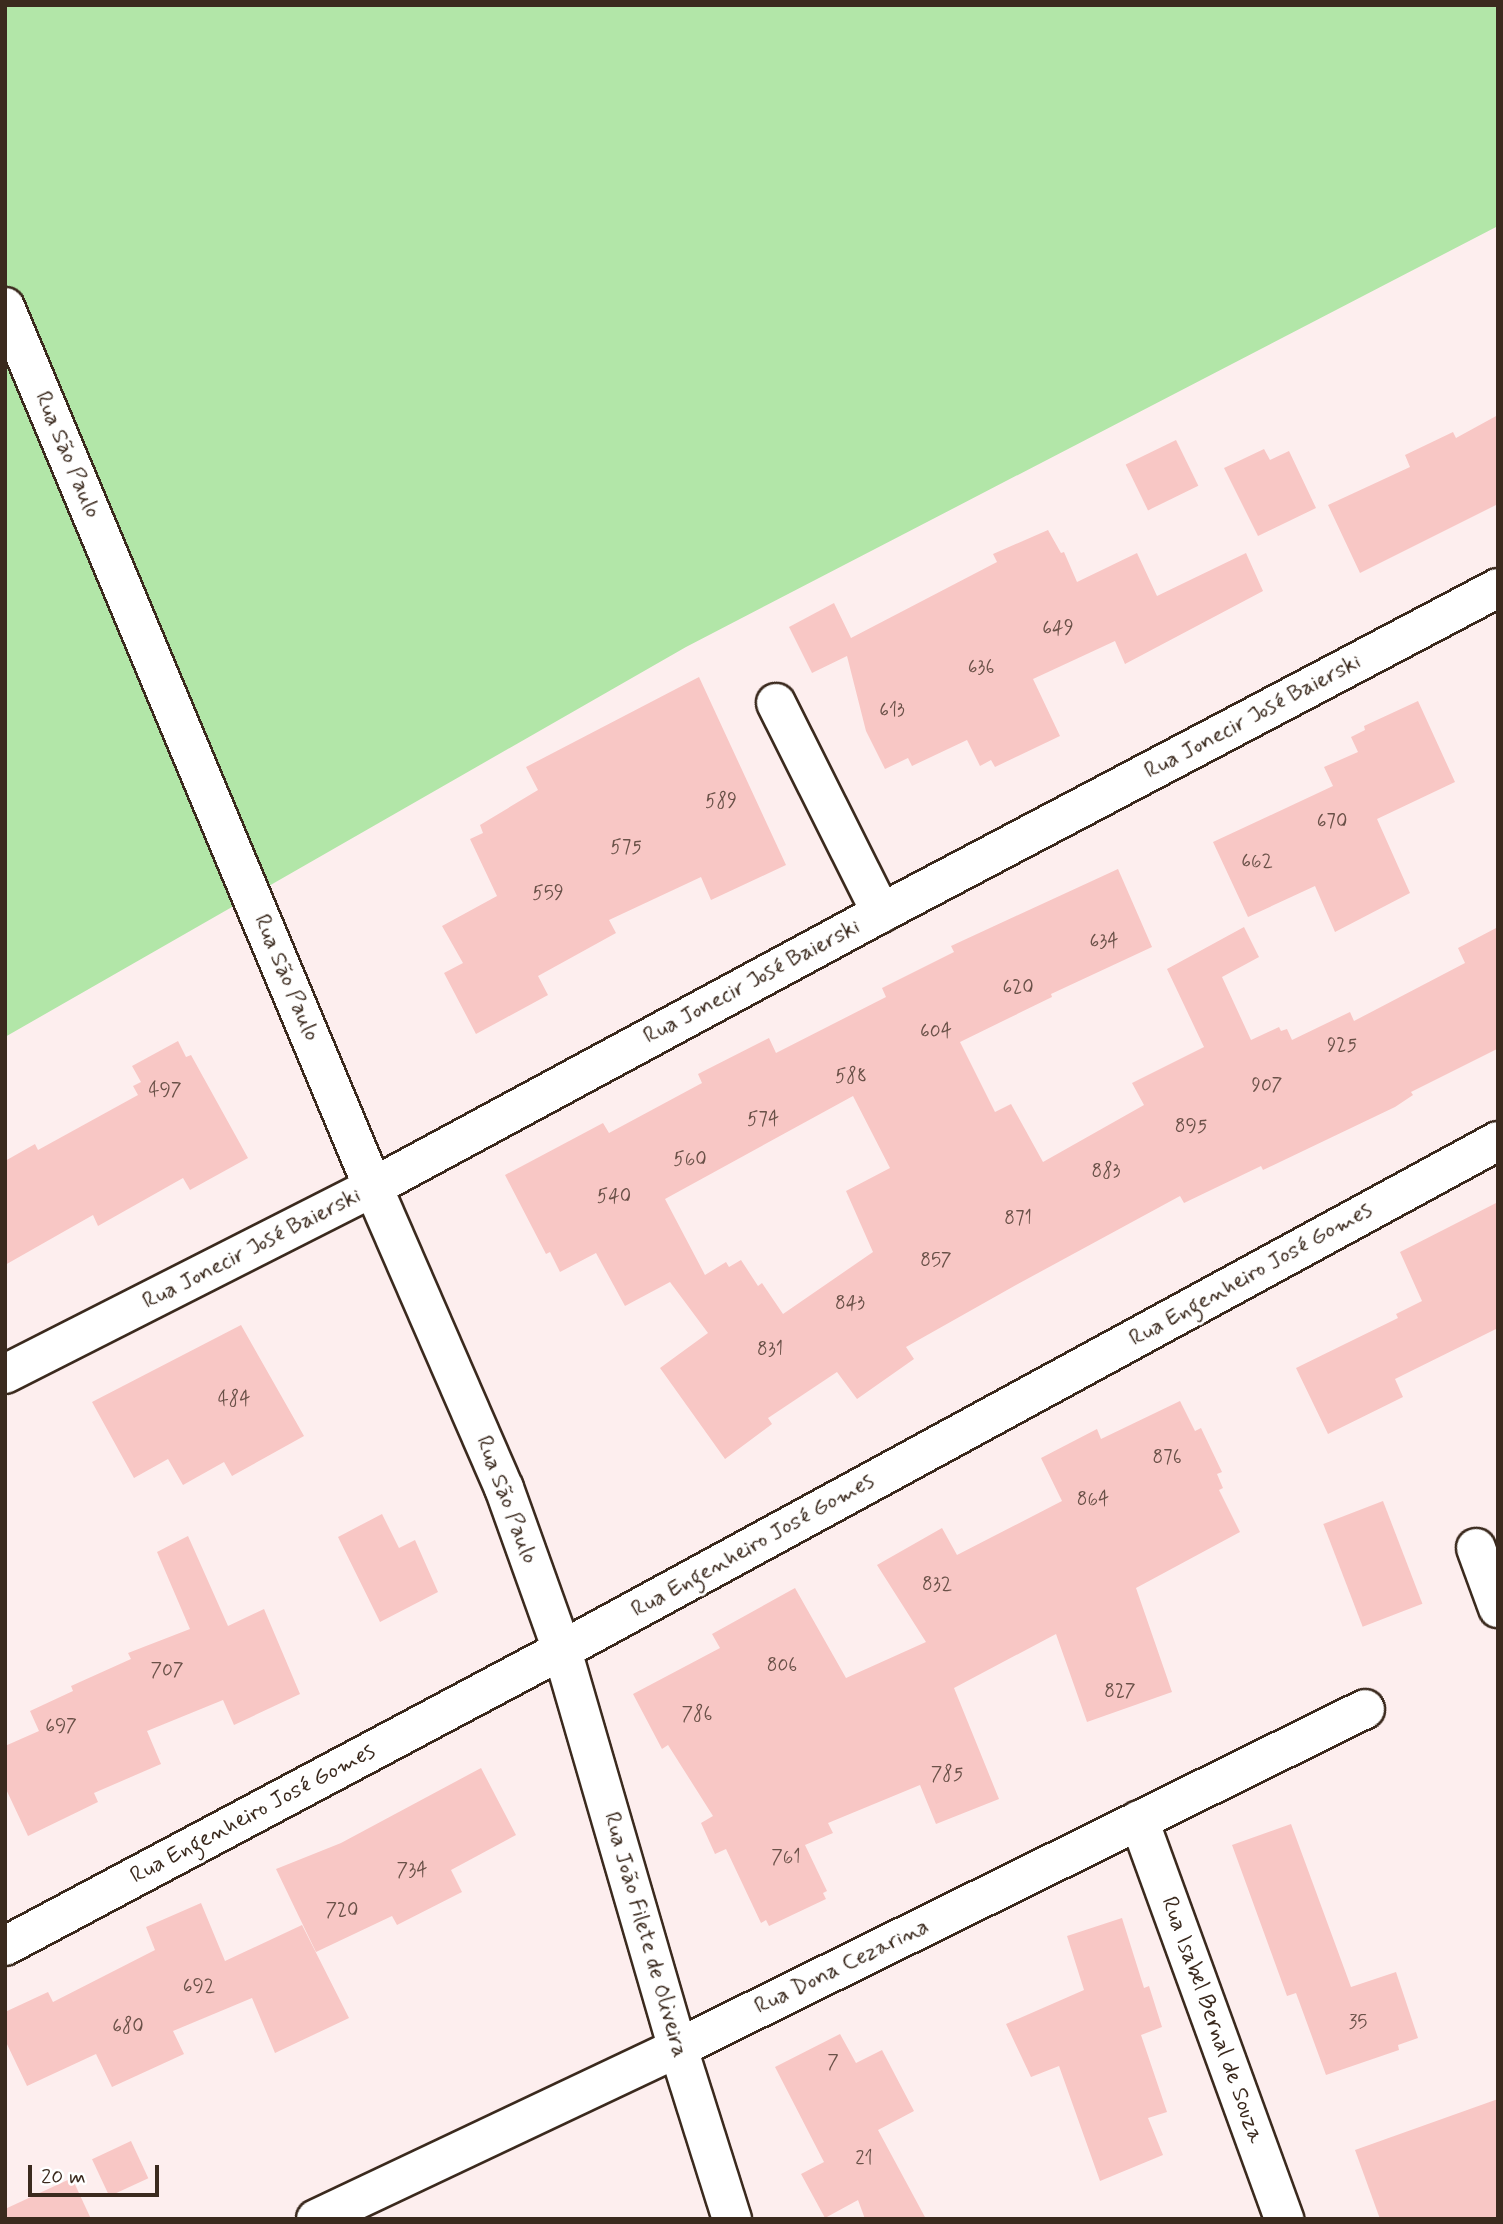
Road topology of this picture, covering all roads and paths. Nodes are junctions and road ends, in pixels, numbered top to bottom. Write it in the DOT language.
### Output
graph roads {
  1 [pos="5,307"];
  2 [pos="1498,588"];
  3 [pos="776,703"];
  4 [pos="881,913"];
  5 [pos="1498,1141"];
  6 [pos="373,1186"];
  7 [pos="5,1374"];
  8 [pos="1476,1548"];
  9 [pos="1498,1608"];
  10 [pos="562,1650"];
  11 [pos="1365,1709"];
  12 [pos="1139,1820"];
  13 [pos="5,1946"];
  14 [pos="678,2048"];
  15 [pos="361,2209"];
  16 [pos="316,2219"];
  17 [pos="732,2219"];
  18 [pos="1284,2219"];
  1 -- 6 [label="street, Rua São Paulo"];
  2 -- 4 [label="street, Rua Jonecir José Baierski"];
  3 -- 4 [label="street"];
  4 -- 6 [label="street, Rua Jonecir José Baierski"];
  5 -- 10 [label="street, Rua Engenheiro José Gomes"];
  6 -- 7 [label="street, Rua Jonecir José Baierski"];
  6 -- 10 [label="street, Rua São Paulo"];
  8 -- 9 [label="street"];
  10 -- 13 [label="street, Rua Engenheiro José Gomes"];
  10 -- 14 [label="street, Rua João Filete de Oliveira"];
  11 -- 12 [label="street, Rua Dona Cezarina"];
  12 -- 14 [label="street, Rua Dona Cezarina"];
  12 -- 18 [label="street, Rua Isabel Bernal de Souza"];
  14 -- 15 [label="street, Rua Dona Cezarina"];
  14 -- 17 [label="street, Rua João Filete de Oliveira"];
  15 -- 16 [label="street, Rua Dona Cezarina"];
}
